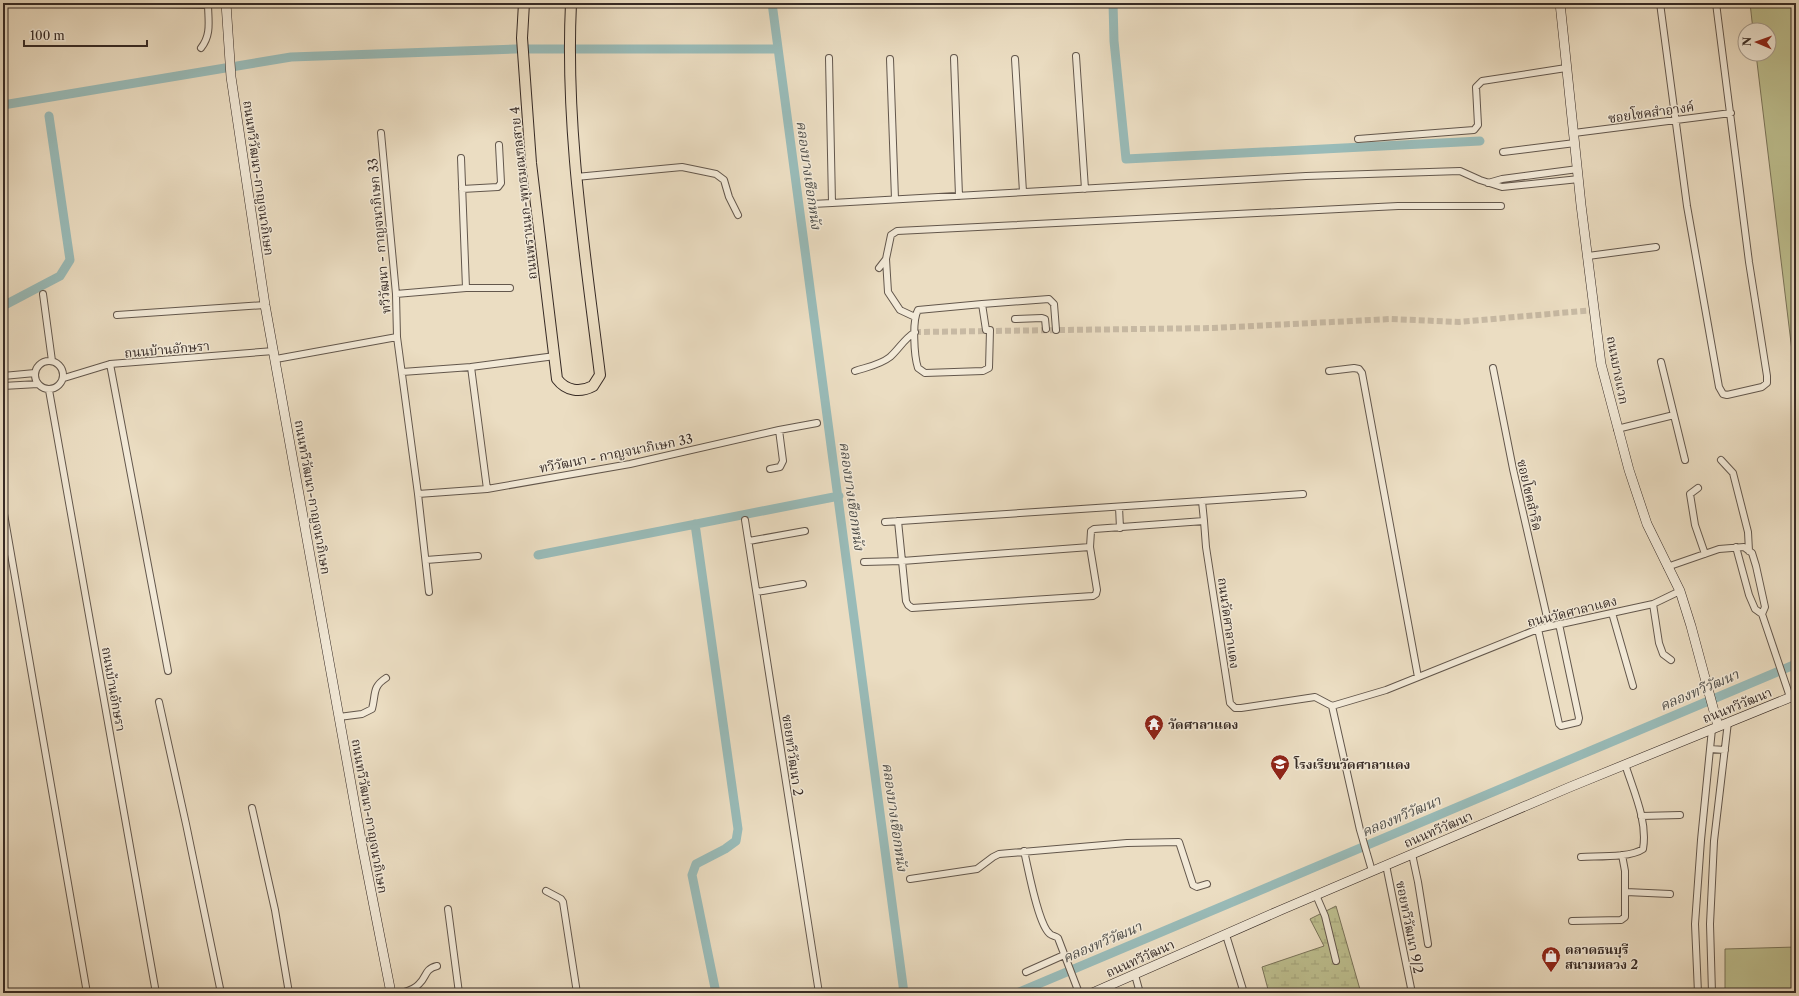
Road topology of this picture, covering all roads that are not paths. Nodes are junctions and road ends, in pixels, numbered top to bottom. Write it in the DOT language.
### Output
graph roads {
  1 [pos="46,3"];
  2 [pos="226,3"];
  3 [pos="524,3"];
  4 [pos="571,3"];
  5 [pos="1560,3"];
  6 [pos="1660,3"];
  7 [pos="1716,3"];
  8 [pos="208,4"];
  9 [pos="201,48"];
  10 [pos="1076,56"];
  11 [pos="829,58"];
  12 [pos="954,58"];
  13 [pos="890,59"];
  14 [pos="1015,59"];
  15 [pos="1566,68"];
  16 [pos="1731,112"];
  17 [pos="1676,120"];
  18 [pos="381,133"];
  19 [pos="1575,138"];
  20 [pos="1358,139"];
  21 [pos="499,145"];
  22 [pos="1503,152"];
  23 [pos="461,158"];
  24 [pos="1579,174"];
  25 [pos="576,177"];
  26 [pos="1488,183"];
  27 [pos="462,188"];
  28 [pos="1086,189"];
  29 [pos="1023,192"];
  30 [pos="959,196"];
  31 [pos="895,199"];
  32 [pos="832,203"];
  33 [pos="812,204"];
  34 [pos="1501,206"];
  35 [pos="738,215"];
  36 [pos="1656,247"];
  37 [pos="1588,256"];
  38 [pos="886,259"];
  39 [pos="879,268"];
  40 [pos="466,288"];
  41 [pos="510,288"];
  42 [pos="43,294"];
  43 [pos="396,294"];
  44 [pos="982,304"];
  45 [pos="265,305"];
  46 [pos="117,315"];
  47 [pos="915,318"];
  48 [pos="1015,319"];
  49 [pos="1046,330"];
  50 [pos="1056,330"];
  51 [pos="915,332"];
  52 [pos="397,337"];
  53 [pos="275,355"];
  54 [pos="555,356"];
  55 [pos="52,361"];
  56 [pos="1661,362"];
  57 [pos="110,364"];
  58 [pos="471,367"];
  59 [pos="1493,368"];
  60 [pos="855,370"];
  61 [pos="1329,371"];
  62 [pos="402,372"];
  63 [pos="35,374"];
  64 [pos="3,376"];
  65 [pos="64,378"];
  66 [pos="38,384"];
  67 [pos="3,386"];
  68 [pos="49,390"];
  69 [pos="1674,415"];
  70 [pos="817,423"];
  71 [pos="1617,429"];
  72 [pos="779,430"];
  73 [pos="1685,460"];
  74 [pos="1721,460"];
  75 [pos="770,469"];
  76 [pos="1698,488"];
  77 [pos="487,489"];
  78 [pos="418,494"];
  79 [pos="1303,494"];
  80 [pos="1202,501"];
  81 [pos="1119,507"];
  82 [pos="3,508"];
  83 [pos="745,520"];
  84 [pos="898,521"];
  85 [pos="1204,521"];
  86 [pos="885,522"];
  87 [pos="1120,528"];
  88 [pos="805,531"];
  89 [pos="749,541"];
  90 [pos="1090,547"];
  91 [pos="1736,547"];
  92 [pos="1749,551"];
  93 [pos="1705,554"];
  94 [pos="478,556"];
  95 [pos="426,560"];
  96 [pos="902,561"];
  97 [pos="864,562"];
  98 [pos="1667,567"];
  99 [pos="803,584"];
  100 [pos="429,592"];
  101 [pos="757,592"];
  102 [pos="1680,592"];
  103 [pos="1653,604"];
  104 [pos="1612,613"];
  105 [pos="1762,614"];
  106 [pos="1559,624"];
  107 [pos="1549,626"];
  108 [pos="1538,629"];
  109 [pos="1671,660"];
  110 [pos="168,671"];
  111 [pos="1418,677"];
  112 [pos="386,678"];
  113 [pos="1633,686"];
  114 [pos="1793,696"];
  115 [pos="159,702"];
  116 [pos="1332,706"];
  117 [pos="339,717"];
  118 [pos="1728,722"];
  119 [pos="1715,727"];
  120 [pos="1710,750"];
  121 [pos="1725,750"];
  122 [pos="1625,764"];
  123 [pos="252,808"];
  124 [pos="1680,815"];
  125 [pos="1641,816"];
  126 [pos="1024,851"];
  127 [pos="1412,854"];
  128 [pos="1622,855"];
  129 [pos="1581,857"];
  130 [pos="1386,865"];
  131 [pos="1372,871"];
  132 [pos="910,879"];
  133 [pos="1207,884"];
  134 [pos="546,891"];
  135 [pos="1626,892"];
  136 [pos="1670,894"];
  137 [pos="1316,895"];
  138 [pos="448,909"];
  139 [pos="1572,921"];
  140 [pos="1226,935"];
  141 [pos="1428,944"];
  142 [pos="1064,955"];
  143 [pos="1336,961"];
  144 [pos="437,966"];
  145 [pos="1026,972"];
  146 [pos="1135,974"];
  147 [pos="87,993"];
  148 [pos="156,993"];
  149 [pos="221,993"];
  150 [pos="289,993"];
  151 [pos="391,993"];
  152 [pos="401,993"];
  153 [pos="459,993"];
  154 [pos="577,993"];
  155 [pos="819,993"];
  156 [pos="1079,993"];
  157 [pos="1092,993"];
  158 [pos="1140,993"];
  159 [pos="1244,993"];
  160 [pos="1412,993"];
  161 [pos="1698,993"];
  162 [pos="1712,993"];
  1 -- 8 [label="street"];
  2 -- 45 [label="main road, ถนนทวีวัฒนา-กาญจนาภิเษก"];
  3 -- 54 [label="main road, ถนนพรานนก-พุทธมณฑลสาย 4"];
  4 -- 25 [label="main road"];
  5 -- 15 [label="main road, ถนนบางแวก"];
  6 -- 17 [label="street"];
  7 -- 16 [label="street"];
  8 -- 9 [label="street"];
  10 -- 28 [label="street"];
  11 -- 32 [label="street"];
  12 -- 30 [label="street"];
  13 -- 31 [label="street"];
  14 -- 29 [label="street"];
  15 -- 19 [label="main road, ถนนบางแวก"];
  15 -- 20 [label="street"];
  16 -- 17 [label="street, ซอยโชคสำอางค์"];
  16 -- 17 [label="street"];
  17 -- 19 [label="street, ซอยโชคสำอางค์"];
  18 -- 43 [label="street, ทวีวัฒนา - กาญจนาภิเษก 33"];
  19 -- 22 [label="street, ซอยโชคสำอางค์"];
  19 -- 24 [label="main road, ถนนบางแวก"];
  21 -- 27 [label="street"];
  23 -- 27 [label="street"];
  24 -- 26 [label="street"];
  24 -- 26 [label="street"];
  24 -- 37 [label="main road, ถนนบางแวก"];
  25 -- 35 [label="street"];
  25 -- 54 [label="main road, ถนนพรานนก-พุทธมณฑลสาย 4"];
  26 -- 28 [label="street"];
  27 -- 40 [label="street"];
  28 -- 29 [label="street"];
  29 -- 30 [label="street"];
  30 -- 31 [label="street"];
  31 -- 32 [label="street"];
  32 -- 33 [label="street"];
  34 -- 38 [label="street"];
  36 -- 37 [label="street"];
  37 -- 71 [label="main road, ถนนบางแวก"];
  38 -- 39 [label="street"];
  38 -- 47 [label="street"];
  40 -- 41 [label="street"];
  40 -- 43 [label="street"];
  42 -- 55 [label="street"];
  43 -- 52 [label="street, ทวีวัฒนา - กาญจนาภิเษก 33"];
  44 -- 47 [label="street"];
  44 -- 50 [label="street"];
  44 -- 51 [label="street"];
  45 -- 46 [label="street"];
  45 -- 53 [label="main road, ถนนทวีวัฒนา-กาญจนาภิเษก"];
  47 -- 51 [label="street"];
  48 -- 49 [label="street"];
  51 -- 60 [label="street"];
  52 -- 53 [label="street"];
  52 -- 62 [label="street, ทวีวัฒนา - กาญจนาภิเษก 33"];
  53 -- 57 [label="street, ถนนบ้านอักษรา"];
  53 -- 117 [label="main road, ถนนทวีวัฒนา-กาญจนาภิเษก"];
  54 -- 58 [label="street"];
  55 -- 63 [label="street"];
  55 -- 65 [label="street"];
  56 -- 69 [label="street"];
  57 -- 65 [label="street, ถนนบ้านอักษรา"];
  57 -- 110 [label="street"];
  58 -- 62 [label="street"];
  58 -- 77 [label="street"];
  59 -- 107 [label="street, ซอยโชคสำริด"];
  61 -- 111 [label="street"];
  62 -- 78 [label="street, ทวีวัฒนา - กาญจนาภิเษก 33"];
  63 -- 64 [label="street"];
  63 -- 66 [label="street"];
  65 -- 68 [label="street, ถนนบ้านอักษรา"];
  66 -- 67 [label="street"];
  66 -- 68 [label="street"];
  68 -- 148 [label="street, ถนนบ้านอักษรา"];
  69 -- 71 [label="street"];
  69 -- 73 [label="street"];
  70 -- 72 [label="street, ทวีวัฒนา - กาญจนาภิเษก 33"];
  71 -- 98 [label="main road, ถนนบางแวก"];
  72 -- 75 [label="street"];
  72 -- 77 [label="street, ทวีวัฒนา - กาญจนาภิเษก 33"];
  74 -- 92 [label="street"];
  76 -- 93 [label="street"];
  77 -- 78 [label="street, ทวีวัฒนา - กาญจนาภิเษก 33"];
  78 -- 95 [label="street, ทวีวัฒนา - กาญจนาภิเษก 33"];
  79 -- 80 [label="street"];
  80 -- 81 [label="street"];
  80 -- 85 [label="street"];
  81 -- 84 [label="street"];
  81 -- 87 [label="street"];
  82 -- 147 [label="street"];
  83 -- 89 [label="street, ซอยทวีวัฒนา 2"];
  84 -- 86 [label="street"];
  84 -- 96 [label="street"];
  85 -- 87 [label="street"];
  85 -- 116 [label="street, ถนนวัดศาลาแดง"];
  87 -- 90 [label="street"];
  88 -- 89 [label="street"];
  89 -- 101 [label="street, ซอยทวีวัฒนา 2"];
  90 -- 96 [label="street"];
  90 -- 96 [label="street"];
  91 -- 92 [label="street"];
  91 -- 93 [label="street"];
  91 -- 105 [label="street"];
  92 -- 105 [label="street"];
  93 -- 98 [label="street"];
  94 -- 95 [label="street"];
  95 -- 100 [label="street, ทวีวัฒนา - กาญจนาภิเษก 33"];
  96 -- 97 [label="street"];
  98 -- 102 [label="main road, ถนนบางแวก"];
  99 -- 101 [label="street"];
  101 -- 155 [label="street, ซอยทวีวัฒนา 2"];
  102 -- 103 [label="street, ถนนวัดศาลาแดง"];
  102 -- 119 [label="main road, ถนนบางแวก"];
  103 -- 104 [label="street, ถนนวัดศาลาแดง"];
  103 -- 109 [label="street"];
  104 -- 106 [label="street, ถนนวัดศาลาแดง"];
  104 -- 113 [label="street"];
  105 -- 114 [label="street"];
  106 -- 107 [label="street, ถนนวัดศาลาแดง"];
  106 -- 108 [label="street"];
  107 -- 108 [label="street, ถนนวัดศาลาแดง"];
  108 -- 111 [label="street, ถนนวัดศาลาแดง"];
  111 -- 116 [label="street, ถนนวัดศาลาแดง"];
  112 -- 117 [label="street"];
  114 -- 118 [label="main road, ถนนทวีวัฒนา"];
  115 -- 149 [label="street"];
  116 -- 131 [label="street"];
  117 -- 151 [label="main road, ถนนทวีวัฒนา-กาญจนาภิเษก"];
  118 -- 119 [label="main road, ถนนทวีวัฒนา"];
  118 -- 121 [label="street"];
  119 -- 120 [label="street"];
  119 -- 122 [label="main road, ถนนทวีวัฒนา"];
  120 -- 121 [label="street"];
  120 -- 161 [label="street"];
  121 -- 162 [label="street"];
  122 -- 125 [label="street"];
  122 -- 127 [label="main road, ถนนทวีวัฒนา"];
  123 -- 150 [label="street"];
  124 -- 125 [label="street"];
  125 -- 128 [label="street"];
  126 -- 132 [label="street"];
  126 -- 133 [label="street"];
  126 -- 142 [label="street"];
  127 -- 130 [label="main road, ถนนทวีวัฒนา"];
  127 -- 141 [label="street"];
  128 -- 129 [label="street"];
  128 -- 135 [label="street"];
  130 -- 131 [label="main road, ถนนทวีวัฒนา"];
  130 -- 160 [label="street, ซอยทวีวัฒนา 9/2"];
  131 -- 137 [label="main road, ถนนทวีวัฒนา"];
  134 -- 154 [label="street"];
  135 -- 136 [label="street"];
  135 -- 139 [label="street"];
  137 -- 140 [label="main road, ถนนทวีวัฒนา"];
  137 -- 143 [label="street"];
  138 -- 153 [label="street"];
  140 -- 146 [label="main road, ถนนทวีวัฒนา"];
  140 -- 159 [label="street"];
  142 -- 145 [label="street"];
  142 -- 156 [label="street"];
  144 -- 152 [label="street"];
  146 -- 157 [label="main road, ถนนทวีวัฒนา"];
  146 -- 158 [label="street"];
}
